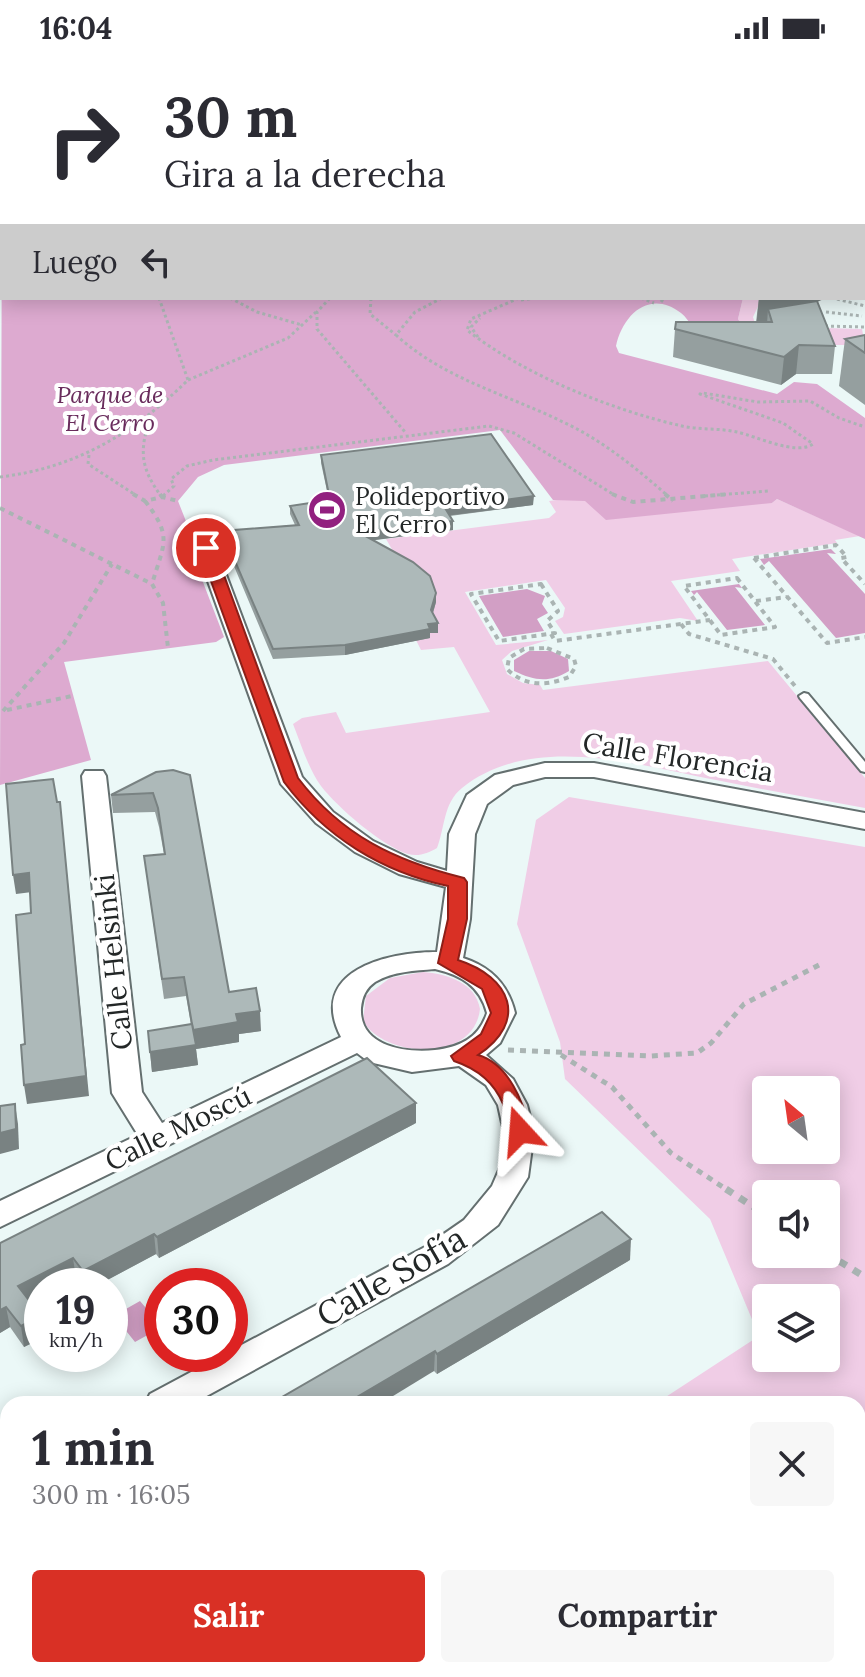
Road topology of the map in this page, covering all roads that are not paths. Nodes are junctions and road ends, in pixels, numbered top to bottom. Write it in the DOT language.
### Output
graph roads {
  1 [pos="206,548"];
  2 [pos="804,696"];
  3 [pos="865,769"];
  4 [pos="94,776"];
  5 [pos="865,821"];
  6 [pos="458,882"];
  7 [pos="448,963"];
  8 [pos="357,1041"];
  9 [pos="461,1056"];
  10 [pos="156,1139"];
  11 [pos="0,1215"];
  12 [pos="177,1396"];
  1 -- 6 [label="street"];
  2 -- 3 [label="lane"];
  4 -- 10 [label="street, Calle Helsinki"];
  5 -- 6 [label="street, Calle Florencia"];
  6 -- 7 [label="street, Calle Florencia"];
  7 -- 8 [label="street"];
  7 -- 9 [label="street"];
  8 -- 9 [label="street"];
  8 -- 10 [label="street, Calle Moscú"];
  9 -- 12 [label="street, Calle Sofía"];
  10 -- 11 [label="street, Calle Moscú"];
}
